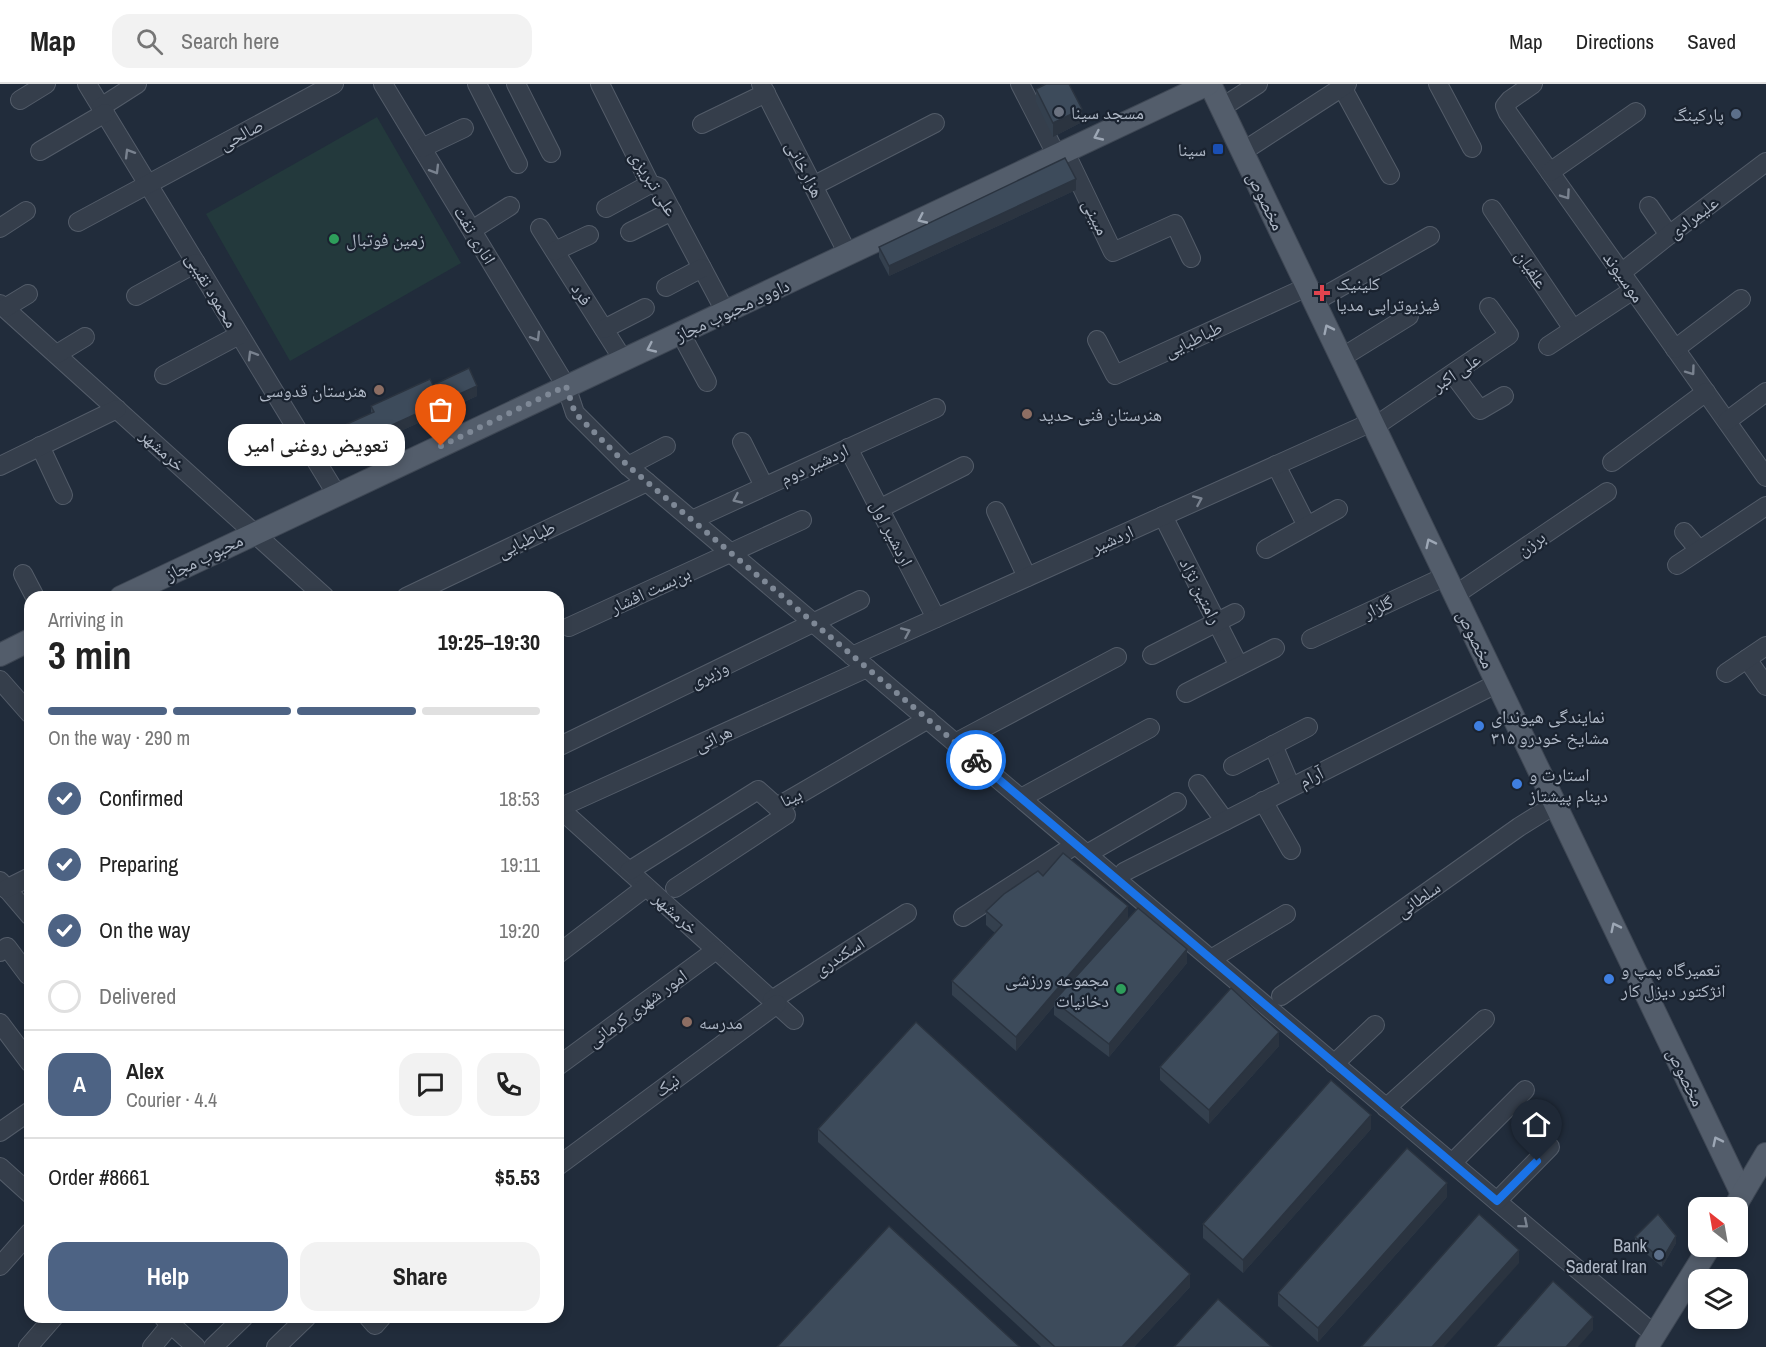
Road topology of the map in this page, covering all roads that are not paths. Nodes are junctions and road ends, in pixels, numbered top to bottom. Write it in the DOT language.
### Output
graph roads {
  1 [pos="46,84"];
  2 [pos="87,84"];
  3 [pos="137,84"];
  4 [pos="334,84"];
  5 [pos="382,84"];
  6 [pos="477,84"];
  7 [pos="516,84"];
  8 [pos="600,84"];
  9 [pos="1020,84"];
  10 [pos="1209,84"];
  11 [pos="1258,84"];
  12 [pos="1438,84"];
  13 [pos="1533,84"];
  14 [pos="1345,85"];
  15 [pos="764,88"];
  16 [pos="1047,91"];
  17 [pos="20,100"];
  18 [pos="1029,101"];
  19 [pos="1221,108"];
  20 [pos="103,110"];
  21 [pos="1636,112"];
  22 [pos="935,123"];
  23 [pos="702,124"];
  24 [pos="464,128"];
  25 [pos="422,148"];
  26 [pos="1472,148"];
  27 [pos="40,151"];
  28 [pos="1242,152"];
  29 [pos="551,153"];
  30 [pos="1061,154"];
  31 [pos="1766,162"];
  32 [pos="518,164"];
  33 [pos="1550,172"];
  34 [pos="1390,175"];
  35 [pos="148,184"];
  36 [pos="650,184"];
  37 [pos="813,186"];
  38 [pos="510,206"];
  39 [pos="1648,206"];
  40 [pos="606,208"];
  41 [pos="1492,209"];
  42 [pos="26,211"];
  43 [pos="672,211"];
  44 [pos="78,222"];
  45 [pos="0,228"];
  46 [pos="540,228"];
  47 [pos="471,230"];
  48 [pos="630,232"];
  49 [pos="589,234"];
  50 [pos="1669,234"];
  51 [pos="1430,236"];
  52 [pos="555,251"];
  53 [pos="848,254"];
  54 [pos="1191,258"];
  55 [pos="196,263"];
  56 [pos="702,268"];
  57 [pos="1621,273"];
  58 [pos="666,287"];
  59 [pos="1633,290"];
  60 [pos="27,294"];
  61 [pos="1311,295"];
  62 [pos="136,296"];
  63 [pos="1741,299"];
  64 [pos="1,305"];
  65 [pos="1490,307"];
  66 [pos="645,308"];
  67 [pos="726,313"];
  68 [pos="1408,316"];
  69 [pos="604,329"];
  70 [pos="1573,329"];
  71 [pos="681,334"];
  72 [pos="239,335"];
  73 [pos="85,337"];
  74 [pos="1097,340"];
  75 [pos="1548,346"];
  76 [pos="1675,349"];
  77 [pos="57,354"];
  78 [pos="1341,358"];
  79 [pos="624,361"];
  80 [pos="1453,374"];
  81 [pos="164,375"];
  82 [pos="706,382"];
  83 [pos="566,386"];
  84 [pos="1706,392"];
  85 [pos="1766,392"];
  86 [pos="1504,396"];
  87 [pos="936,408"];
  88 [pos="117,409"];
  89 [pos="1727,421"];
  90 [pos="1373,425"];
  91 [pos="742,442"];
  92 [pos="40,446"];
  93 [pos="666,446"];
  94 [pos="848,448"];
  95 [pos="1612,462"];
  96 [pos="1276,465"];
  97 [pos="0,466"];
  98 [pos="628,466"];
  99 [pos="964,466"];
  100 [pos="1766,477"];
  101 [pos="647,482"];
  102 [pos="764,486"];
  103 [pos="1607,492"];
  104 [pos="63,495"];
  105 [pos="337,495"];
  106 [pos="1766,506"];
  107 [pos="879,509"];
  108 [pos="1338,509"];
  109 [pos="996,511"];
  110 [pos="1163,516"];
  111 [pos="692,520"];
  112 [pos="802,520"];
  113 [pos="1307,526"];
  114 [pos="1684,532"];
  115 [pos="254,533"];
  116 [pos="1266,549"];
  117 [pos="1699,550"];
  118 [pos="731,553"];
  119 [pos="1677,565"];
  120 [pos="23,574"];
  121 [pos="1027,577"];
  122 [pos="1450,585"];
  123 [pos="32,591"];
  124 [pos="133,591"];
  125 [pos="318,591"];
  126 [pos="419,591"];
  127 [pos="860,600"];
  128 [pos="1236,613"];
  129 [pos="936,618"];
  130 [pos="814,623"];
  131 [pos="1217,623"];
  132 [pos="569,627"];
  133 [pos="1311,639"];
  134 [pos="24,643"];
  135 [pos="1766,646"];
  136 [pos="1275,648"];
  137 [pos="0,655"];
  138 [pos="852,656"];
  139 [pos="1152,656"];
  140 [pos="1117,657"];
  141 [pos="1747,659"];
  142 [pos="1239,666"];
  143 [pos="867,668"];
  144 [pos="1726,673"];
  145 [pos="0,680"];
  146 [pos="1498,683"];
  147 [pos="1766,686"];
  148 [pos="1186,693"];
  149 [pos="24,707"];
  150 [pos="928,719"];
  151 [pos="1308,727"];
  152 [pos="1150,728"];
  153 [pos="955,743"];
  154 [pos="564,744"];
  155 [pos="1273,745"];
  156 [pos="1233,766"];
  157 [pos="1198,784"];
  158 [pos="1291,787"];
  159 [pos="1021,798"];
  160 [pos="1263,801"];
  161 [pos="1178,802"];
  162 [pos="1556,804"];
  163 [pos="777,807"];
  164 [pos="564,811"];
  165 [pos="564,816"];
  166 [pos="1225,821"];
  167 [pos="1081,850"];
  168 [pos="1292,850"];
  169 [pos="629,871"];
  170 [pos="1125,872"];
  171 [pos="24,879"];
  172 [pos="3,885"];
  173 [pos="646,887"];
  174 [pos="675,888"];
  175 [pos="24,909"];
  176 [pos="907,912"];
  177 [pos="1286,914"];
  178 [pos="963,917"];
  179 [pos="564,949"];
  180 [pos="716,950"];
  181 [pos="0,952"];
  182 [pos="1211,959"];
  183 [pos="24,970"];
  184 [pos="1281,996"];
  185 [pos="774,1002"];
  186 [pos="1485,1019"];
  187 [pos="794,1020"];
  188 [pos="0,1023"];
  189 [pos="1375,1025"];
  190 [pos="24,1055"];
  191 [pos="564,1062"];
  192 [pos="1334,1064"];
  193 [pos="1525,1090"];
  194 [pos="1386,1108"];
  195 [pos="24,1115"];
  196 [pos="0,1132"];
  197 [pos="1550,1147"];
  198 [pos="1766,1154"];
  199 [pos="564,1161"];
  200 [pos="1452,1163"];
  201 [pos="0,1167"];
  202 [pos="24,1189"];
  203 [pos="1736,1197"];
  204 [pos="1740,1197"];
  205 [pos="1497,1201"];
  206 [pos="24,1239"];
  207 [pos="1703,1257"];
  208 [pos="0,1266"];
  209 [pos="49,1323"];
  210 [pos="166,1323"];
  211 [pos="169,1323"];
  212 [pos="238,1323"];
  213 [pos="301,1323"];
  214 [pos="1651,1341"];
  215 [pos="28,1347"];
  216 [pos="152,1347"];
  217 [pos="196,1347"];
  218 [pos="213,1347"];
  219 [pos="276,1347"];
  1 -- 17 [label="street"];
  2 -- 20 [label="street, محمود نقیبی"];
  3 -- 20 [label="street"];
  4 -- 35 [label="street, صالحی"];
  5 -- 25 [label="street, اناری تفت"];
  6 -- 32 [label="street"];
  7 -- 29 [label="street"];
  8 -- 36 [label="street, علی تبریزی"];
  9 -- 18 [label="street"];
  10 -- 19 [label="main road, مخصوص"];
  10 -- 30 [label="main road, داوود محبوب مجاز, one-way"];
  11 -- 19 [label="street"];
  12 -- 26 [label="street"];
  13 -- 33 [label="street, موسیوند"];
  14 -- 28 [label="street"];
  14 -- 34 [label="street"];
  15 -- 23 [label="street"];
  15 -- 37 [label="street, هزارخانی"];
  16 -- 18 [label="street"];
  18 -- 30 [label="street"];
  19 -- 28 [label="main road, مخصوص"];
  20 -- 27 [label="street"];
  35 -- 20 [label="street, محمود نقیبی, one-way"];
  21 -- 33 [label="street"];
  22 -- 37 [label="street"];
  24 -- 25 [label="street"];
  25 -- 47 [label="street, اناری تفت, one-way"];
  28 -- 61 [label="main road, مخصوص"];
  30 -- 53 [label="main road, داوود محبوب مجاز, one-way"];
  30 -- 54 [label="street, مبینی"];
  31 -- 50 [label="street, علیمرادی"];
  33 -- 57 [label="street, موسیوند, one-way"];
  35 -- 44 [label="street, صالحی"];
  35 -- 55 [label="street, محمود نقیبی"];
  36 -- 40 [label="street"];
  36 -- 43 [label="street, علی تبریزی"];
  37 -- 53 [label="street, هزارخانی"];
  38 -- 47 [label="street"];
  39 -- 50 [label="street"];
  41 -- 70 [label="street, علفیان"];
  42 -- 45 [label="street"];
  43 -- 48 [label="street"];
  43 -- 56 [label="street, علی تبریزی"];
  46 -- 52 [label="street, فرد"];
  47 -- 83 [label="street, اناری تفت, one-way"];
  49 -- 52 [label="street"];
  50 -- 57 [label="street, علیمرادی"];
  51 -- 61 [label="street"];
  52 -- 69 [label="street, فرد"];
  53 -- 67 [label="main road, داوود محبوب مجاز"];
  55 -- 62 [label="street"];
  55 -- 72 [label="street, محمود نقیبی"];
  56 -- 58 [label="street"];
  56 -- 67 [label="street, علی تبریزی"];
  57 -- 59 [label="street, موسیوند"];
  59 -- 70 [label="street"];
  59 -- 76 [label="street, موسیوند"];
  60 -- 64 [label="street"];
  61 -- 74 [label="street, طباطبایی"];
  78 -- 61 [label="main road, مخصوص, one-way"];
  63 -- 76 [label="street"];
  64 -- 77 [label="street, خرمشهر"];
  65 -- 80 [label="street, علی اکبر"];
  66 -- 69 [label="street"];
  67 -- 71 [label="main road, داوود محبوب مجاز"];
  68 -- 78 [label="street"];
  69 -- 79 [label="street, فرد"];
  70 -- 75 [label="street"];
  71 -- 79 [label="main road, داوود محبوب مجاز, one-way"];
  71 -- 82 [label="street"];
  72 -- 81 [label="street"];
  105 -- 72 [label="street, محمود نقیبی, one-way"];
  73 -- 77 [label="street"];
  76 -- 84 [label="street, موسیوند, one-way"];
  77 -- 88 [label="street, خرمشهر"];
  78 -- 90 [label="main road, مخصوص"];
  79 -- 83 [label="main road, داوود محبوب مجاز"];
  80 -- 86 [label="street"];
  80 -- 90 [label="street, علی اکبر"];
  83 -- 98 [label="street, اناری تفت"];
  83 -- 105 [label="main road, داوود محبوب مجاز"];
  84 -- 89 [label="street, موسیوند"];
  84 -- 95 [label="street"];
  85 -- 89 [label="street"];
  87 -- 94 [label="street, اردشیر دوم"];
  88 -- 92 [label="street"];
  88 -- 115 [label="street, خرمشهر"];
  89 -- 100 [label="street, موسیوند"];
  90 -- 96 [label="street, اردشیر"];
  122 -- 90 [label="main road, مخصوص, one-way"];
  91 -- 102 [label="street"];
  92 -- 97 [label="street"];
  92 -- 104 [label="street"];
  93 -- 98 [label="street"];
  94 -- 102 [label="street, اردشیر دوم"];
  94 -- 107 [label="street, اردشیر اول"];
  110 -- 96 [label="street, اردشیر, one-way"];
  96 -- 113 [label="street"];
  98 -- 101 [label="street, اناری تفت"];
  99 -- 107 [label="street"];
  101 -- 111 [label="street, اناری تفت"];
  101 -- 126 [label="street, طباطبایی"];
  102 -- 111 [label="street, اردشیر دوم, one-way"];
  103 -- 122 [label="street, برزن"];
  105 -- 115 [label="main road, داوود محبوب مجاز"];
  106 -- 117 [label="street"];
  107 -- 129 [label="street, اردشیر اول"];
  108 -- 113 [label="street"];
  109 -- 121 [label="street"];
  110 -- 121 [label="street, اردشیر"];
  110 -- 131 [label="street, رامتین نژاد"];
  111 -- 118 [label="street, اناری تفت"];
  112 -- 118 [label="street, بن‌بست افشار"];
  113 -- 116 [label="street"];
  114 -- 117 [label="street"];
  115 -- 124 [label="main road, محبوب مجاز"];
  115 -- 125 [label="street, خرمشهر"];
  117 -- 119 [label="street"];
  118 -- 130 [label="street, اناری تفت"];
  118 -- 132 [label="street, بن‌بست افشار"];
  120 -- 123 [label="street"];
  121 -- 129 [label="street, اردشیر"];
  122 -- 133 [label="street, گلزار"];
  122 -- 146 [label="main road, مخصوص"];
  127 -- 130 [label="street, وزیری"];
  128 -- 131 [label="street"];
  138 -- 129 [label="street, اردشیر, one-way"];
  130 -- 138 [label="street, اناری تفت"];
  130 -- 154 [label="street, وزیری"];
  131 -- 139 [label="street"];
  131 -- 142 [label="street, رامتین نژاد"];
  134 -- 137 [label="main road"];
  135 -- 141 [label="street"];
  136 -- 142 [label="street"];
  138 -- 143 [label="street, اناری تفت"];
  140 -- 153 [label="street"];
  141 -- 144 [label="street"];
  141 -- 147 [label="street"];
  142 -- 148 [label="street"];
  143 -- 150 [label="street, اناری تفت"];
  143 -- 164 [label="street, هراتی"];
  145 -- 149 [label="street"];
  146 -- 158 [label="street, آرام"];
  146 -- 162 [label="main road, مخصوص"];
  150 -- 153 [label="street, اناری تفت"];
  150 -- 163 [label="street, بینا"];
  151 -- 155 [label="street"];
  152 -- 159 [label="street"];
  153 -- 159 [label="street, اناری تفت"];
  155 -- 156 [label="street"];
  155 -- 158 [label="street"];
  157 -- 166 [label="street"];
  158 -- 160 [label="street, آرام"];
  159 -- 167 [label="street, اناری تفت"];
  160 -- 166 [label="street, آرام"];
  160 -- 168 [label="street"];
  161 -- 167 [label="street"];
  162 -- 184 [label="street, سلطانی"];
  203 -- 162 [label="main road, مخصوص, one-way"];
  163 -- 169 [label="street, بینا"];
  163 -- 174 [label="street"];
  165 -- 169 [label="street, خرمشهر"];
  166 -- 170 [label="street, آرام"];
  167 -- 178 [label="street"];
  167 -- 182 [label="street, اناری تفت"];
  169 -- 173 [label="street, خرمشهر"];
  171 -- 172 [label="street"];
  172 -- 175 [label="street"];
  173 -- 179 [label="street"];
  173 -- 180 [label="street, خرمشهر"];
  176 -- 185 [label="street, اسکندری"];
  177 -- 182 [label="street"];
  180 -- 185 [label="street, خرمشهر"];
  180 -- 191 [label="street, امور شهری کرمانی"];
  181 -- 183 [label="street"];
  182 -- 192 [label="street, اناری تفت"];
  185 -- 187 [label="street, خرمشهر"];
  185 -- 199 [label="street, نیک"];
  186 -- 194 [label="street"];
  188 -- 190 [label="street"];
  189 -- 192 [label="street"];
  192 -- 194 [label="street, اناری تفت"];
  193 -- 200 [label="street"];
  194 -- 200 [label="street, اناری تفت"];
  195 -- 196 [label="street"];
  197 -- 205 [label="street"];
  198 -- 204 [label="main road"];
  200 -- 205 [label="street, اناری تفت"];
  201 -- 202 [label="street"];
  205 -- 214 [label="street, اناری تفت, one-way"];
  206 -- 208 [label="street"];
  207 -- 214 [label="main road"];
  209 -- 215 [label="street"];
  210 -- 216 [label="street"];
  211 -- 217 [label="street"];
  212 -- 218 [label="street"];
  213 -- 219 [label="street"];
}
